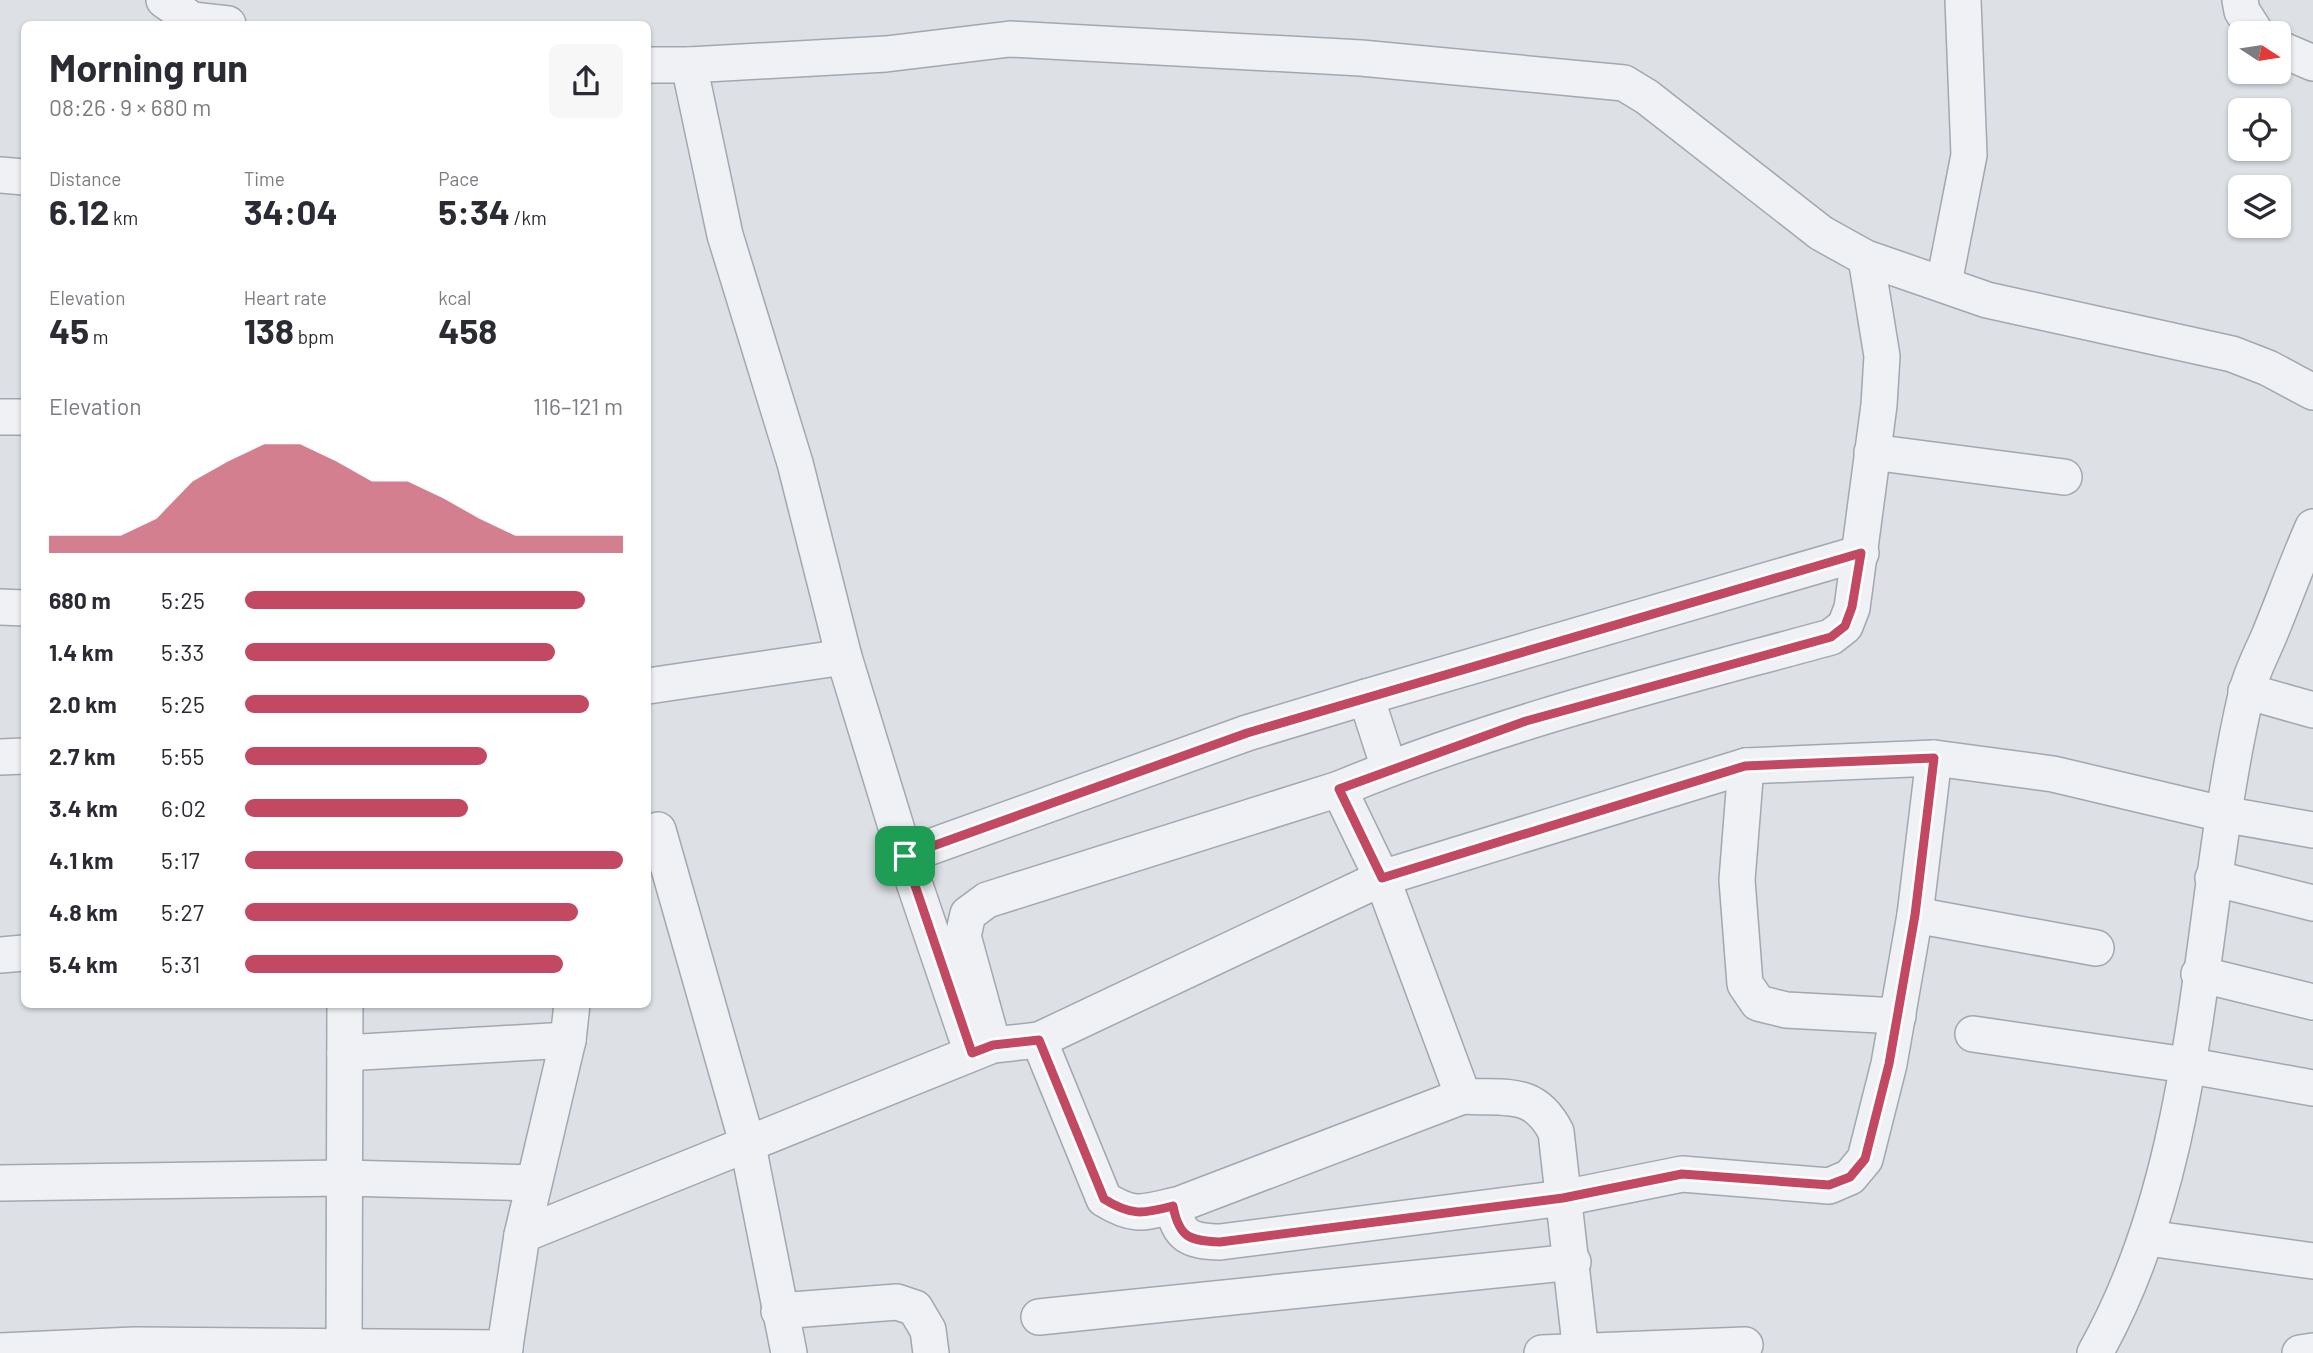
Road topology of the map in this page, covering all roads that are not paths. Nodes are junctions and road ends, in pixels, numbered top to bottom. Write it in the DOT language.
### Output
graph roads {
  1 [pos="164,0"];
  2 [pos="1963,0"];
  3 [pos="2240,0"];
  4 [pos="201,21"];
  5 [pos="2248,21"];
  6 [pos="2291,54"];
  7 [pos="2313,63"];
  8 [pos="651,65"];
  9 [pos="690,65"];
  10 [pos="0,176"];
  11 [pos="21,177"];
  12 [pos="1866,258"];
  13 [pos="1944,283"];
  14 [pos="2313,392"];
  15 [pos="0,417"];
  16 [pos="21,417"];
  17 [pos="1872,452"];
  18 [pos="2064,477"];
  19 [pos="2313,527"];
  20 [pos="1861,553"];
  21 [pos="0,607"];
  22 [pos="21,608"];
  23 [pos="844,657"];
  24 [pos="651,686"];
  25 [pos="2246,691"];
  26 [pos="1366,696"];
  27 [pos="2313,710"];
  28 [pos="21,756"];
  29 [pos="0,757"];
  30 [pos="1934,758"];
  31 [pos="1745,766"];
  32 [pos="1389,768"];
  33 [pos="1339,789"];
  34 [pos="2222,814"];
  35 [pos="658,830"];
  36 [pos="2313,830"];
  37 [pos="905,856"];
  38 [pos="1382,878"];
  39 [pos="2213,878"];
  40 [pos="2313,902"];
  41 [pos="1915,915"];
  42 [pos="2096,948"];
  43 [pos="21,953"];
  44 [pos="0,955"];
  45 [pos="2199,974"];
  46 [pos="2313,1002"];
  47 [pos="345,1008"];
  48 [pos="572,1008"];
  49 [pos="1898,1016"];
  50 [pos="1973,1034"];
  51 [pos="568,1040"];
  52 [pos="1039,1040"];
  53 [pos="983,1049"];
  54 [pos="345,1053"];
  55 [pos="2186,1065"];
  56 [pos="2313,1088"];
  57 [pos="1463,1096"];
  58 [pos="748,1146"];
  59 [pos="344,1178"];
  60 [pos="534,1183"];
  61 [pos="0,1184"];
  62 [pos="1563,1198"];
  63 [pos="1173,1206"];
  64 [pos="522,1235"];
  65 [pos="2148,1237"];
  66 [pos="2313,1261"];
  67 [pos="1573,1262"];
  68 [pos="779,1311"];
  69 [pos="1039,1317"];
  70 [pos="1745,1345"];
  71 [pos="344,1350"];
  72 [pos="0,1351"];
  73 [pos="505,1351"];
  74 [pos="1581,1351"];
  75 [pos="2313,1352"];
  76 [pos="789,1353"];
  77 [pos="931,1353"];
  78 [pos="1542,1353"];
  79 [pos="2095,1353"];
  80 [pos="2300,1353"];
  1 -- 4 [label="street"];
  2 -- 13 [label="street"];
  3 -- 5 [label="street"];
  6 -- 7 [label="street"];
  8 -- 9 [label="street"];
  9 -- 12 [label="street"];
  9 -- 23 [label="street"];
  10 -- 11 [label="street"];
  12 -- 13 [label="street"];
  12 -- 17 [label="street"];
  13 -- 14 [label="street"];
  15 -- 16 [label="street"];
  17 -- 18 [label="street"];
  17 -- 20 [label="street"];
  19 -- 25 [label="street"];
  20 -- 26 [label="street"];
  20 -- 32 [label="street"];
  21 -- 22 [label="street"];
  23 -- 24 [label="street"];
  23 -- 37 [label="street"];
  25 -- 27 [label="street"];
  25 -- 34 [label="street"];
  26 -- 32 [label="street"];
  26 -- 37 [label="street"];
  28 -- 29 [label="street"];
  30 -- 31 [label="street"];
  30 -- 34 [label="street"];
  30 -- 41 [label="street"];
  31 -- 38 [label="street"];
  31 -- 49 [label="street"];
  32 -- 33 [label="street"];
  33 -- 38 [label="street"];
  33 -- 53 [label="street"];
  34 -- 36 [label="street"];
  34 -- 39 [label="street"];
  35 -- 58 [label="street"];
  37 -- 53 [label="street"];
  38 -- 52 [label="street"];
  38 -- 57 [label="street"];
  39 -- 40 [label="street"];
  39 -- 45 [label="street"];
  41 -- 42 [label="street"];
  41 -- 49 [label="street"];
  43 -- 44 [label="street"];
  45 -- 46 [label="street"];
  45 -- 55 [label="street"];
  47 -- 54 [label="street"];
  48 -- 51 [label="street"];
  49 -- 62 [label="street"];
  50 -- 55 [label="street"];
  51 -- 54 [label="street"];
  51 -- 60 [label="street"];
  52 -- 53 [label="street"];
  52 -- 63 [label="street"];
  53 -- 58 [label="street"];
  54 -- 59 [label="street"];
  55 -- 56 [label="street"];
  55 -- 65 [label="street"];
  57 -- 62 [label="street"];
  57 -- 63 [label="street"];
  58 -- 64 [label="street"];
  58 -- 68 [label="street"];
  59 -- 60 [label="street"];
  59 -- 61 [label="street"];
  59 -- 71 [label="street"];
  60 -- 64 [label="street"];
  62 -- 63 [label="street"];
  62 -- 67 [label="street"];
  64 -- 73 [label="street"];
  65 -- 66 [label="street"];
  65 -- 79 [label="street"];
  67 -- 69 [label="street"];
  67 -- 74 [label="street"];
  68 -- 76 [label="street"];
  68 -- 77 [label="street"];
  70 -- 74 [label="street"];
  71 -- 72 [label="street"];
  71 -- 73 [label="street"];
  74 -- 78 [label="street"];
  75 -- 80 [label="street"];
}
